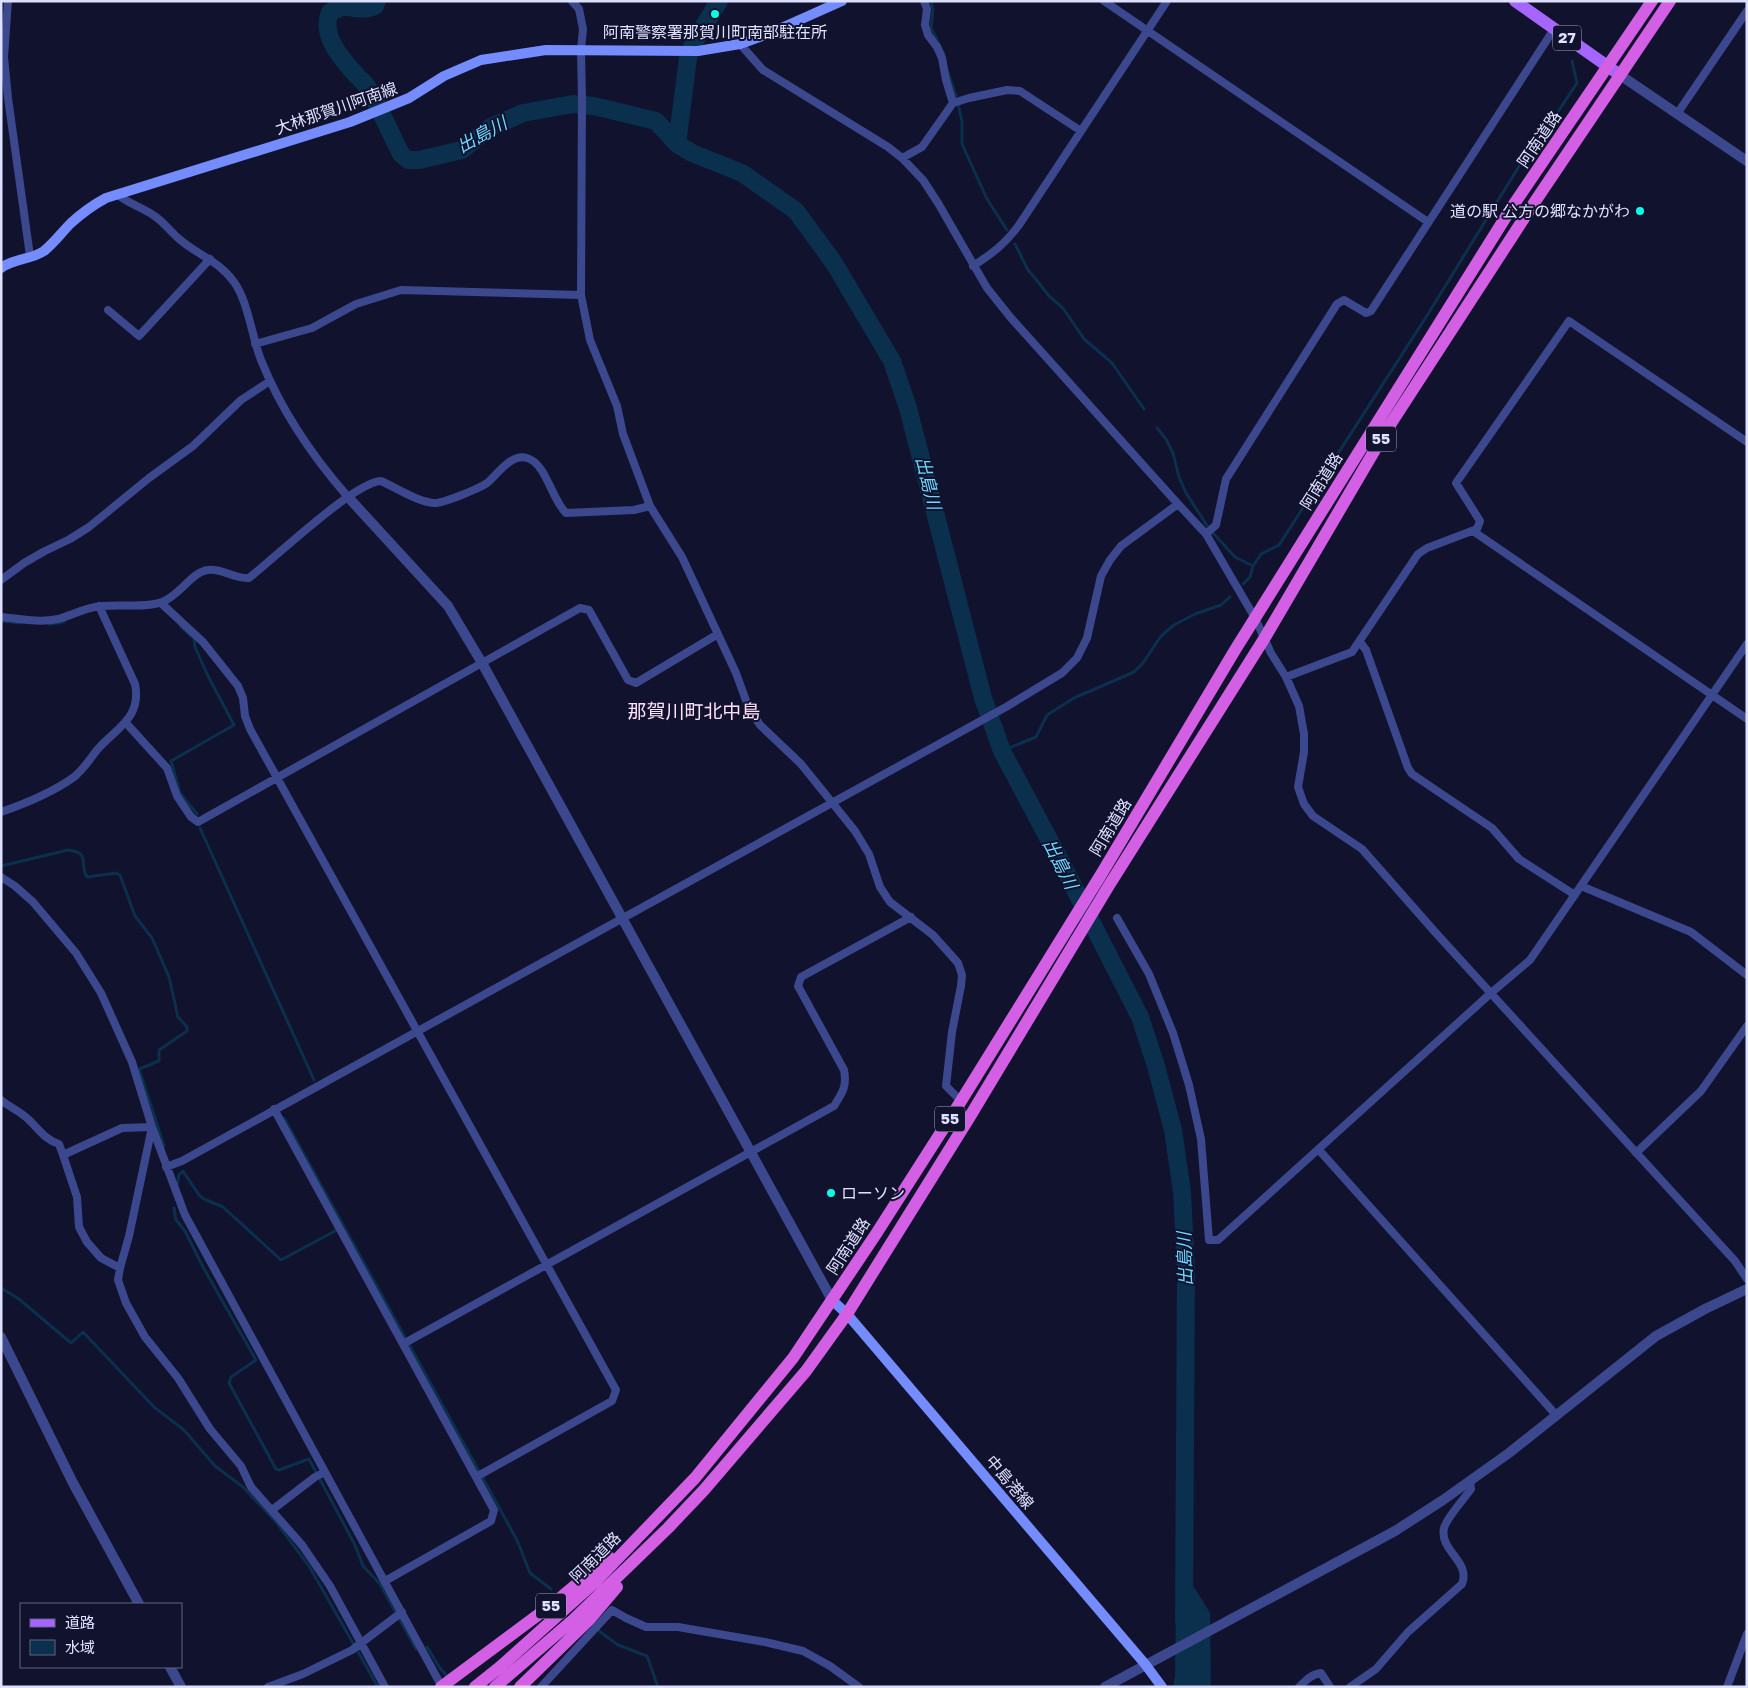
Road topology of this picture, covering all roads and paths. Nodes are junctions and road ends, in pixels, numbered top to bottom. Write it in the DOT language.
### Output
graph roads {
  1 [pos="8,1"];
  2 [pos="572,1"];
  3 [pos="842,1"];
  4 [pos="924,1"];
  5 [pos="1104,1"];
  6 [pos="1166,1"];
  7 [pos="1514,1"];
  8 [pos="1652,1"];
  9 [pos="1670,1"];
  10 [pos="1747,11"];
  11 [pos="1554,29"];
  12 [pos="1148,31"];
  13 [pos="740,44"];
  14 [pos="581,50"];
  15 [pos="1607,66"];
  16 [pos="1620,75"];
  17 [pos="953,103"];
  18 [pos="1677,114"];
  19 [pos="1081,131"];
  20 [pos="902,158"];
  21 [pos="1747,161"];
  22 [pos="117,194"];
  23 [pos="1428,222"];
  24 [pos="30,256"];
  25 [pos="210,258"];
  26 [pos="973,266"];
  27 [pos="1,268"];
  28 [pos="581,295"];
  29 [pos="108,310"];
  30 [pos="256,344"];
  31 [pos="270,381"];
  32 [pos="1747,442"];
  33 [pos="348,497"];
  34 [pos="1178,504"];
  35 [pos="650,506"];
  36 [pos="1473,532"];
  37 [pos="1206,534"];
  38 [pos="1,580"];
  39 [pos="161,603"];
  40 [pos="100,608"];
  41 [pos="1,617"];
  42 [pos="1255,618"];
  43 [pos="718,634"];
  44 [pos="1264,639"];
  45 [pos="1360,642"];
  46 [pos="1747,644"];
  47 [pos="482,663"];
  48 [pos="1286,677"];
  49 [pos="1712,694"];
  50 [pos="1747,719"];
  51 [pos="126,723"];
  52 [pos="278,776"];
  53 [pos="832,803"];
  54 [pos="1,812"];
  55 [pos="1,877"];
  56 [pos="1581,886"];
  57 [pos="1575,895"];
  58 [pos="911,917"];
  59 [pos="622,918"];
  60 [pos="1117,918"];
  61 [pos="1747,975"];
  62 [pos="1491,993"];
  63 [pos="1747,1026"];
  64 [pos="419,1032"];
  65 [pos="1,1100"];
  66 [pos="961,1101"];
  67 [pos="274,1110"];
  68 [pos="152,1127"];
  69 [pos="1319,1150"];
  70 [pos="750,1151"];
  71 [pos="1636,1153"];
  72 [pos="63,1155"];
  73 [pos="166,1166"];
  74 [pos="545,1264"];
  75 [pos="120,1268"];
  76 [pos="1747,1279"];
  77 [pos="1747,1289"];
  78 [pos="832,1300"];
  79 [pos="847,1314"];
  80 [pos="1,1338"];
  81 [pos="406,1342"];
  82 [pos="1556,1416"];
  83 [pos="320,1475"];
  84 [pos="479,1475"];
  85 [pos="1470,1481"];
  86 [pos="272,1510"];
  87 [pos="655,1518"];
  88 [pos="668,1528"];
  89 [pos="385,1581"];
  90 [pos="138,1603"];
  91 [pos="398,1614"];
  92 [pos="1747,1634"];
  93 [pos="357,1646"];
  94 [pos="1145,1664"];
  95 [pos="171,1668"];
  96 [pos="181,1687"];
  97 [pos="268,1687"];
  98 [pos="384,1687"];
  99 [pos="442,1687"];
  100 [pos="475,1687"];
  101 [pos="495,1687"];
  102 [pos="520,1687"];
  103 [pos="541,1687"];
  104 [pos="859,1687"];
  105 [pos="1105,1687"];
  106 [pos="1162,1687"];
  107 [pos="1299,1687"];
  108 [pos="1330,1687"];
  109 [pos="1350,1687"];
  110 [pos="1727,1687"];
  1 -- 24 [label="street"];
  2 -- 14 [label="street"];
  3 -- 13 [label="main road, 大林那賀川阿南線"];
  4 -- 17 [label="street"];
  5 -- 12 [label="street"];
  6 -- 12 [label="street"];
  7 -- 11 [label="main road, 27"];
  8 -- 15 [label="highway, 阿南道路 / 55"];
  9 -- 16 [label="highway, 阿南道路 / 55"];
  10 -- 18 [label="street"];
  11 -- 15 [label="main road, 27"];
  11 -- 23 [label="street"];
  12 -- 19 [label="street"];
  12 -- 23 [label="street"];
  13 -- 14 [label="main road, 大林那賀川阿南線"];
  13 -- 20 [label="street"];
  14 -- 22 [label="main road, 大林那賀川阿南線"];
  14 -- 28 [label="street"];
  15 -- 16 [label="main road, 27"];
  15 -- 42 [label="highway, 阿南道路 / 55"];
  16 -- 18 [label="street"];
  16 -- 44 [label="highway, 阿南道路 / 55"];
  17 -- 19 [label="street"];
  17 -- 20 [label="street"];
  18 -- 21 [label="street"];
  19 -- 26 [label="street"];
  20 -- 26 [label="street"];
  22 -- 24 [label="main road, 大林那賀川阿南線"];
  22 -- 25 [label="street"];
  23 -- 37 [label="street"];
  24 -- 27 [label="main road, 大林那賀川阿南線"];
  25 -- 29 [label="street"];
  25 -- 30 [label="street"];
  26 -- 34 [label="street"];
  28 -- 30 [label="street"];
  28 -- 35 [label="street"];
  30 -- 31 [label="street"];
  31 -- 33 [label="street"];
  31 -- 38 [label="street"];
  32 -- 36 [label="street"];
  33 -- 35 [label="street"];
  33 -- 39 [label="street"];
  33 -- 47 [label="street"];
  34 -- 37 [label="street"];
  34 -- 53 [label="street"];
  35 -- 43 [label="street"];
  36 -- 45 [label="street"];
  36 -- 49 [label="street"];
  37 -- 42 [label="street"];
  39 -- 40 [label="street"];
  39 -- 52 [label="street"];
  40 -- 41 [label="street"];
  40 -- 51 [label="street"];
  42 -- 44 [label="street"];
  42 -- 66 [label="highway, 阿南道路 / 55"];
  43 -- 47 [label="street"];
  43 -- 53 [label="street"];
  44 -- 48 [label="street"];
  44 -- 79 [label="highway, 阿南道路 / 55"];
  45 -- 48 [label="street"];
  45 -- 57 [label="street"];
  46 -- 49 [label="street"];
  47 -- 52 [label="street"];
  47 -- 59 [label="street"];
  48 -- 62 [label="street"];
  49 -- 50 [label="street"];
  49 -- 56 [label="street"];
  51 -- 52 [label="street"];
  51 -- 54 [label="street"];
  52 -- 64 [label="street"];
  53 -- 58 [label="street"];
  53 -- 59 [label="street"];
  55 -- 68 [label="street"];
  56 -- 57 [label="street"];
  56 -- 61 [label="street"];
  57 -- 62 [label="street"];
  58 -- 66 [label="street"];
  58 -- 70 [label="street"];
  59 -- 64 [label="street"];
  59 -- 70 [label="street"];
  60 -- 69 [label="street"];
  62 -- 69 [label="street"];
  62 -- 71 [label="street"];
  63 -- 71 [label="street"];
  64 -- 67 [label="street"];
  64 -- 74 [label="street"];
  65 -- 72 [label="street"];
  66 -- 78 [label="highway, 阿南道路 / 55"];
  67 -- 73 [label="street"];
  67 -- 81 [label="street"];
  68 -- 72 [label="street"];
  68 -- 73 [label="street"];
  68 -- 75 [label="street"];
  69 -- 82 [label="street"];
  70 -- 74 [label="street"];
  70 -- 78 [label="street"];
  71 -- 76 [label="street"];
  72 -- 75 [label="street"];
  73 -- 83 [label="street"];
  74 -- 81 [label="street"];
  74 -- 84 [label="street"];
  75 -- 86 [label="street"];
  77 -- 82 [label="street"];
  78 -- 79 [label="main road, 中島港線"];
  78 -- 87 [label="highway, 阿南道路 / 55"];
  79 -- 88 [label="highway, 阿南道路 / 55"];
  79 -- 94 [label="main road, 中島港線"];
  80 -- 90 [label="street"];
  81 -- 84 [label="street"];
  82 -- 85 [label="street"];
  83 -- 86 [label="street"];
  83 -- 89 [label="street"];
  84 -- 89 [label="street"];
  85 -- 94 [label="street"];
  85 -- 109 [label="street"];
  86 -- 93 [label="street"];
  87 -- 99 [label="highway, 55"];
  87 -- 100 [label="highway, 阿南道路 / 55"];
  88 -- 101 [label="highway, 阿南道路 / 55"];
  88 -- 102 [label="highway, 55"];
  89 -- 91 [label="street"];
  91 -- 93 [label="street"];
  91 -- 99 [label="street"];
  92 -- 110 [label="street"];
  93 -- 97 [label="street"];
  93 -- 98 [label="street"];
  94 -- 105 [label="street"];
  94 -- 106 [label="main road, 中島港線"];
  95 -- 96 [label="street"];
  103 -- 104 [label="street"];
  107 -- 108 [label="street"];
}
